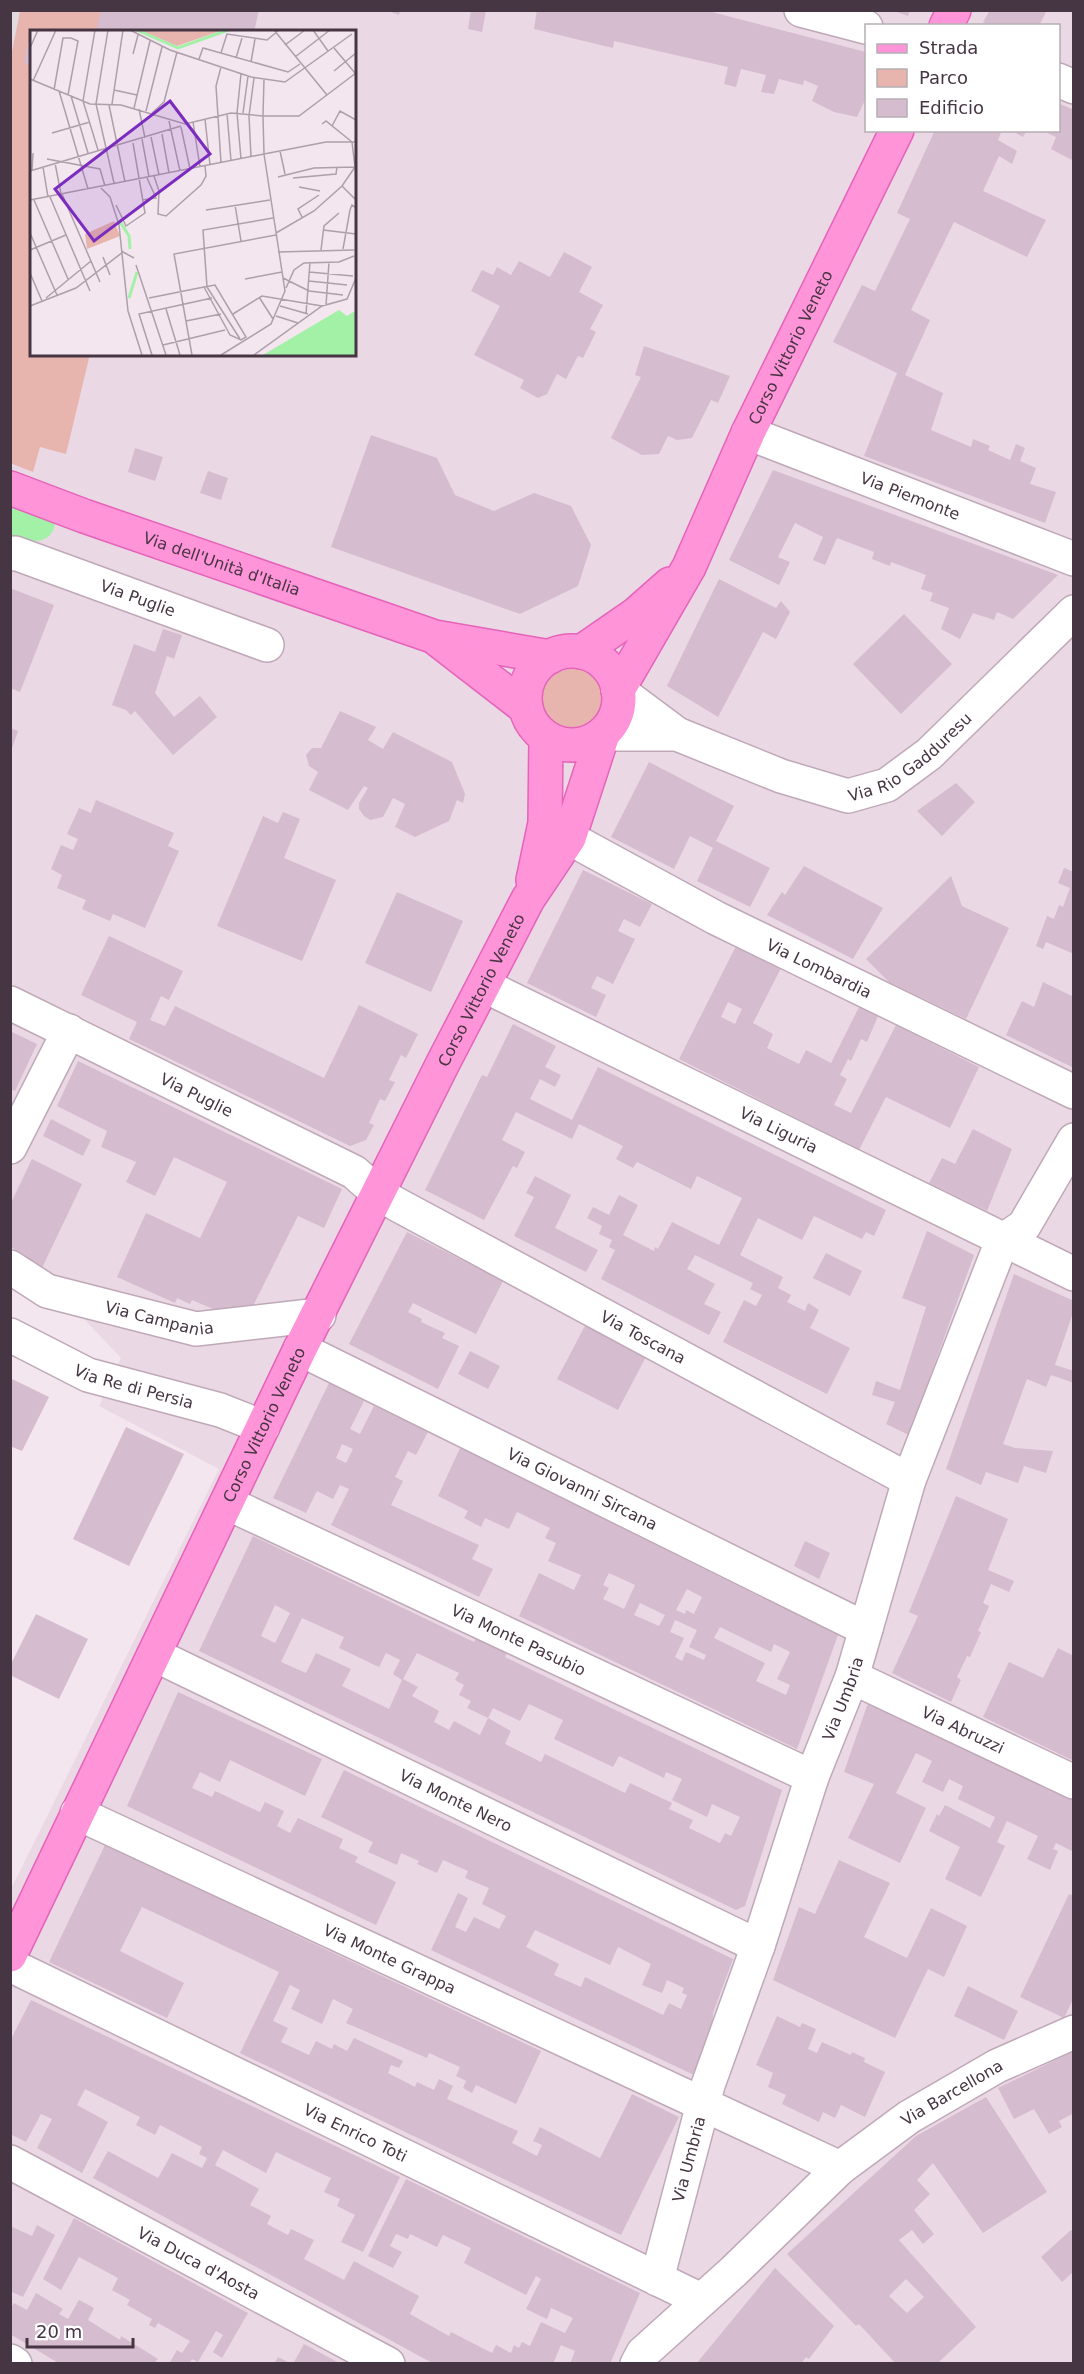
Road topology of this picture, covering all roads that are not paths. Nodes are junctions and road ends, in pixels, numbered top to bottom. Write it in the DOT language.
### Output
graph roads {
  1 [pos="801,10"];
  2 [pos="954,10"];
  3 [pos="947,24"];
  4 [pos="865,26"];
  5 [pos="1060,80"];
  6 [pos="1074,87"];
  7 [pos="896,132"];
  8 [pos="748,433"];
  9 [pos="10,488"];
  10 [pos="10,554"];
  11 [pos="1074,559"];
  12 [pos="689,567"];
  13 [pos="1074,612"];
  14 [pos="435,637"];
  15 [pos="267,645"];
  16 [pos="565,655"];
  17 [pos="618,690"];
  18 [pos="526,708"];
  19 [pos="603,734"];
  20 [pos="677,734"];
  21 [pos="546,738"];
  22 [pos="569,838"];
  23 [pos="528,899"];
  24 [pos="485,986"];
  25 [pos="10,1003"];
  26 [pos="69,1031"];
  27 [pos="1074,1092"];
  28 [pos="1074,1140"];
  29 [pos="10,1147"];
  30 [pos="379,1194"];
  31 [pos="1002,1241"];
  32 [pos="10,1267"];
  33 [pos="1074,1274"];
  34 [pos="319,1315"];
  35 [pos="10,1335"];
  36 [pos="300,1350"];
  37 [pos="263,1427"];
  38 [pos="909,1480"];
  39 [pos="227,1503"];
  40 [pos="866,1629"];
  41 [pos="155,1655"];
  42 [pos="852,1677"];
  43 [pos="812,1777"];
  44 [pos="1074,1782"];
  45 [pos="77,1813"];
  46 [pos="758,1946"];
  47 [pos="10,1955"];
  48 [pos="10,1965"];
  49 [pos="1074,2032"];
  50 [pos="701,2105"];
  51 [pos="10,2162"];
  52 [pos="840,2168"];
  53 [pos="657,2279"];
  54 [pos="701,2300"];
  55 [pos="640,2358"];
  56 [pos="10,2361"];
  57 [pos="15,2364"];
  58 [pos="388,2364"];
  1 -- 4 [label="street"];
  2 -- 3 [label="main road"];
  5 -- 6 [label="street"];
  7 -- 8 [label="main road, Corso Vittorio Veneto"];
  8 -- 11 [label="street, Via Piemonte"];
  8 -- 12 [label="main road, Corso Vittorio Veneto"];
  9 -- 14 [label="main road, Via dell'Unità d'Italia"];
  10 -- 15 [label="street, Via Puglie"];
  12 -- 16 [label="main road, Corso Vittorio Veneto"];
  12 -- 17 [label="main road, Corso Vittorio Veneto"];
  13 -- 20 [label="street, Via Rio Gadduresu"];
  14 -- 16 [label="main road, Via dell'Unità d'Italia"];
  14 -- 18 [label="main road, Via dell'Unità d'Italia"];
  16 -- 17 [label="main road"];
  16 -- 18 [label="main road"];
  17 -- 19 [label="main road"];
  17 -- 20 [label="street, Via Rio Gadduresu"];
  18 -- 21 [label="main road"];
  19 -- 20 [label="street, Via Rio Gadduresu"];
  19 -- 21 [label="main road"];
  19 -- 22 [label="main road, Corso Vittorio Veneto"];
  21 -- 23 [label="main road, Corso Vittorio Veneto"];
  22 -- 23 [label="main road, Corso Vittorio Veneto"];
  22 -- 27 [label="street, Via Lombardia"];
  23 -- 24 [label="main road, Corso Vittorio Veneto"];
  24 -- 30 [label="main road, Corso Vittorio Veneto"];
  24 -- 31 [label="street, Via Liguria"];
  25 -- 26 [label="street, Via Puglie"];
  26 -- 29 [label="street"];
  26 -- 30 [label="street, Via Puglie"];
  28 -- 31 [label="street"];
  30 -- 34 [label="main road, Corso Vittorio Veneto"];
  30 -- 38 [label="street, Via Toscana"];
  31 -- 33 [label="street, Via Liguria"];
  31 -- 38 [label="street, Via Umbria"];
  32 -- 34 [label="street, Via Campania"];
  34 -- 36 [label="main road, Corso Vittorio Veneto"];
  35 -- 37 [label="street, Via Re di Persia"];
  36 -- 37 [label="main road, Corso Vittorio Veneto"];
  36 -- 40 [label="street, Via Giovanni Sircana"];
  37 -- 39 [label="main road, Corso Vittorio Veneto"];
  38 -- 40 [label="street, Via Umbria"];
  39 -- 41 [label="main road, Corso Vittorio Veneto"];
  39 -- 43 [label="street, Via Monte Pasubio"];
  40 -- 42 [label="street, Via Umbria"];
  41 -- 45 [label="main road, Corso Vittorio Veneto"];
  41 -- 46 [label="street, Via Monte Nero"];
  42 -- 43 [label="street, Via Umbria"];
  42 -- 44 [label="street, Via Abruzzi"];
  43 -- 46 [label="street, Via Umbria"];
  45 -- 47 [label="main road, Corso Vittorio Veneto"];
  45 -- 50 [label="street, Via Monte Grappa"];
  46 -- 50 [label="street, Via Umbria"];
  48 -- 53 [label="street, Via Enrico Toti"];
  49 -- 52 [label="street, Via Barcellona"];
  50 -- 52 [label="street"];
  50 -- 53 [label="street, Via Umbria"];
  51 -- 58 [label="street, Via Duca d'Aosta"];
  52 -- 54 [label="street, Via Barcellona"];
  53 -- 54 [label="street, Via Enrico Toti"];
  54 -- 55 [label="street, Via Barcellona"];
  56 -- 57 [label="street"];
}
